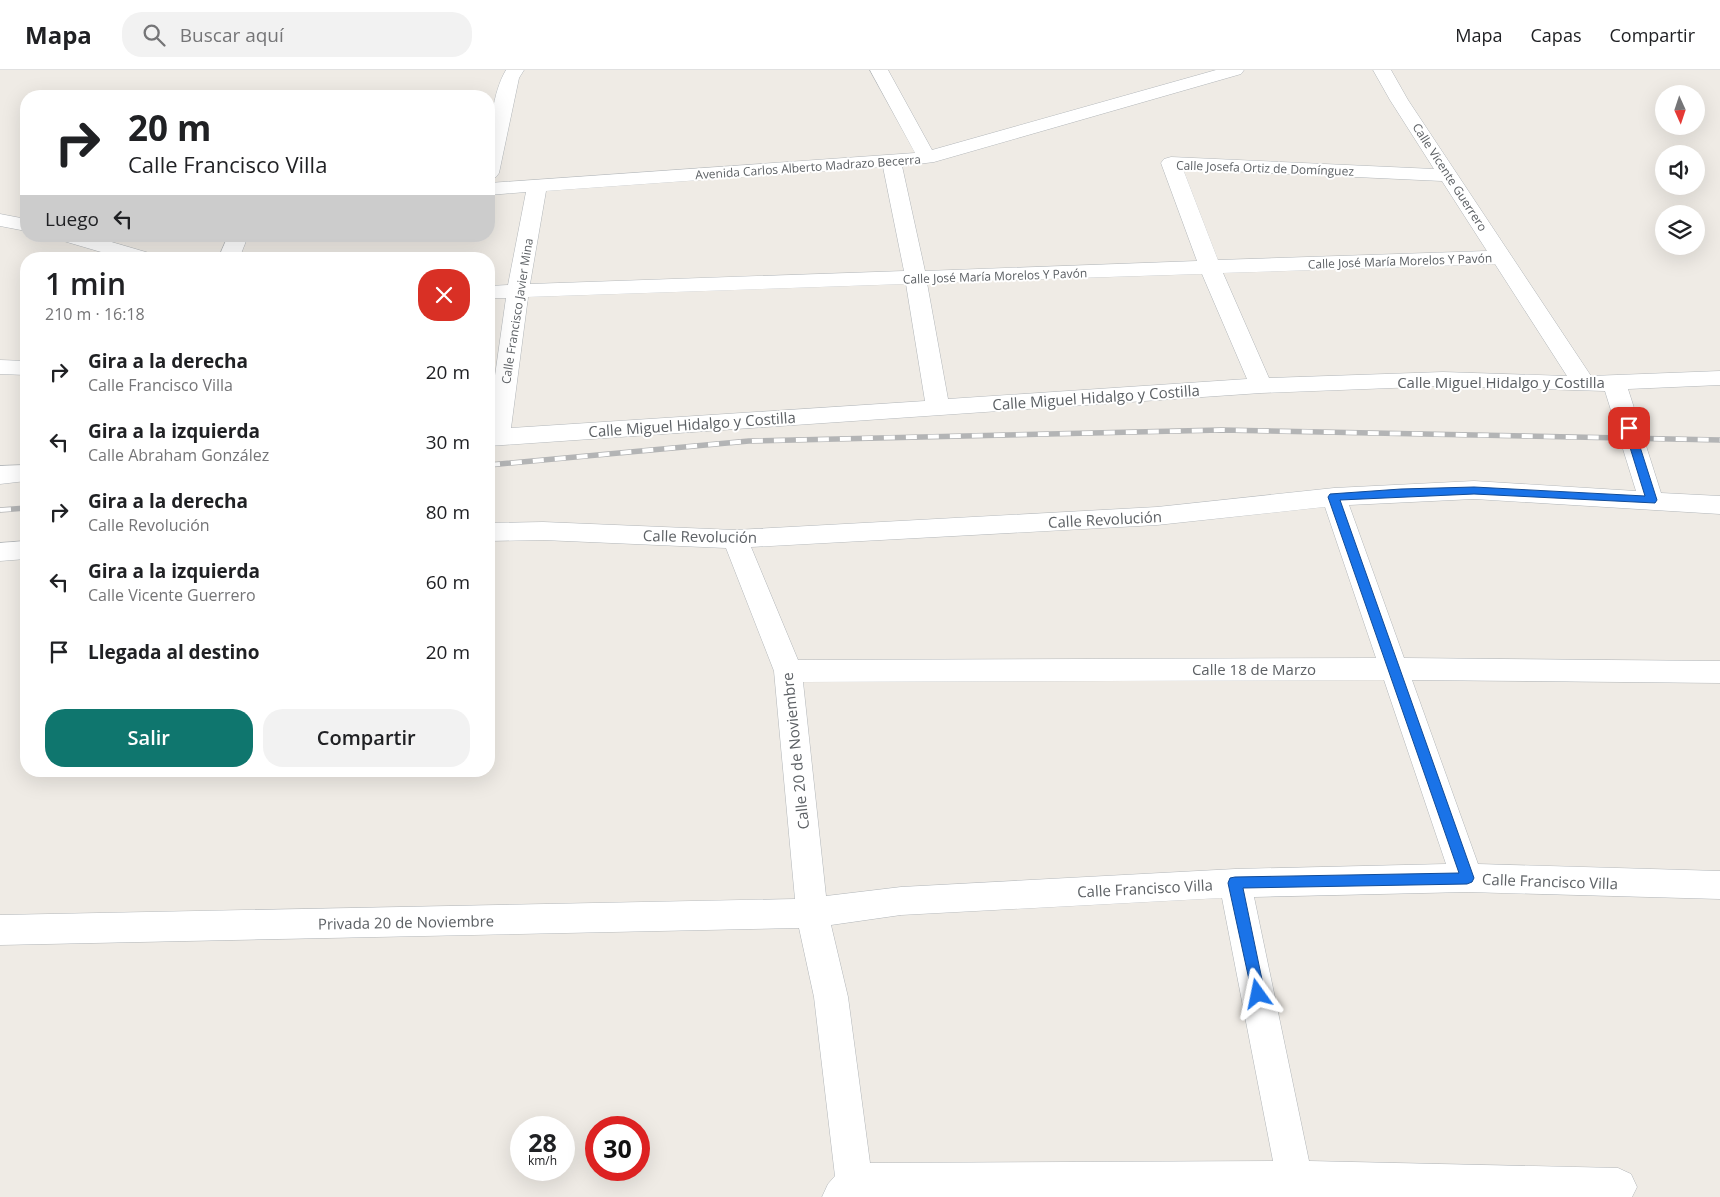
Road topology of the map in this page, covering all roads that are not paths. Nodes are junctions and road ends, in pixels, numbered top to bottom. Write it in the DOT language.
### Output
graph roads {
  1 [pos="515,70"];
  2 [pos="878,70"];
  3 [pos="1235,70"];
  4 [pos="1382,70"];
  5 [pos="1189,76"];
  6 [pos="495,146"];
  7 [pos="928,158"];
  8 [pos="891,161"];
  9 [pos="1449,175"];
  10 [pos="537,186"];
  11 [pos="495,189"];
  12 [pos="0,220"];
  13 [pos="20,225"];
  14 [pos="20,226"];
  15 [pos="0,227"];
  16 [pos="88,242"];
  17 [pos="124,252"];
  18 [pos="1502,258"];
  19 [pos="1210,267"];
  20 [pos="916,279"];
  21 [pos="518,291"];
  22 [pos="495,292"];
  23 [pos="0,367"];
  24 [pos="20,368"];
  25 [pos="1715,373"];
  26 [pos="1614,382"];
  27 [pos="1584,384"];
  28 [pos="1261,386"];
  29 [pos="938,407"];
  30 [pos="495,426"];
  31 [pos="495,438"];
  32 [pos="20,473"];
  33 [pos="0,475"];
  34 [pos="1334,497"];
  35 [pos="1651,500"];
  36 [pos="1720,505"];
  37 [pos="495,532"];
  38 [pos="735,539"];
  39 [pos="20,550"];
  40 [pos="0,552"];
  41 [pos="1392,669"];
  42 [pos="788,670"];
  43 [pos="1720,672"];
  44 [pos="1467,878"];
  45 [pos="1235,883"];
  46 [pos="1720,885"];
  47 [pos="812,914"];
  48 [pos="0,930"];
  49 [pos="1618,1187"];
  50 [pos="1297,1188"];
  51 [pos="847,1189"];
  1 -- 6 [label="street"];
  2 -- 7 [label="street"];
  3 -- 5 [label="street, Avenida Carlos Alberto Madrazo Becerra"];
  4 -- 9 [label="street, Calle Vicente Guerrero"];
  5 -- 7 [label="street, Avenida Carlos Alberto Madrazo Becerra"];
  7 -- 8 [label="street, Avenida Carlos Alberto Madrazo Becerra"];
  8 -- 10 [label="street, Avenida Carlos Alberto Madrazo Becerra"];
  8 -- 20 [label="street"];
  9 -- 18 [label="street, Calle Vicente Guerrero"];
  9 -- 19 [label="street, Calle Josefa Ortiz de Domínguez"];
  10 -- 11 [label="street, Avenida Carlos Alberto Madrazo Becerra"];
  10 -- 21 [label="street, Calle Francisco Javier Mina"];
  12 -- 13 [label="street"];
  14 -- 15 [label="street"];
  16 -- 17 [label="street"];
  18 -- 19 [label="street, Calle José María Morelos Y Pavón"];
  18 -- 27 [label="street, Calle Vicente Guerrero"];
  19 -- 20 [label="street, Calle José María Morelos Y Pavón"];
  19 -- 28 [label="street, Calle Josefa Ortiz de Domínguez"];
  20 -- 21 [label="street, Calle José María Morelos Y Pavón"];
  20 -- 29 [label="street"];
  21 -- 22 [label="street, Calle José María Morelos Y Pavón"];
  21 -- 30 [label="street, Calle Francisco Javier Mina"];
  23 -- 24 [label="street"];
  25 -- 26 [label="street, Calle Miguel Hidalgo y Costilla"];
  26 -- 27 [label="street, Calle Miguel Hidalgo y Costilla"];
  26 -- 35 [label="street"];
  27 -- 28 [label="street, Calle Miguel Hidalgo y Costilla"];
  28 -- 29 [label="street, Calle Miguel Hidalgo y Costilla"];
  29 -- 31 [label="street, Calle Miguel Hidalgo y Costilla"];
  32 -- 33 [label="street"];
  34 -- 35 [label="street, Calle Revolución"];
  34 -- 38 [label="street, Calle Revolución"];
  34 -- 41 [label="street"];
  35 -- 36 [label="street, Calle Revolución"];
  37 -- 38 [label="street, Calle Revolución"];
  38 -- 42 [label="street, Calle 20 de Noviembre"];
  39 -- 40 [label="street"];
  41 -- 42 [label="street, Calle 18 de Marzo"];
  41 -- 43 [label="street, Calle 18 de Marzo"];
  41 -- 44 [label="street"];
  42 -- 47 [label="street, Calle 20 de Noviembre"];
  44 -- 45 [label="street, Calle Francisco Villa"];
  44 -- 46 [label="street, Calle Francisco Villa"];
  45 -- 47 [label="street, Calle Francisco Villa"];
  45 -- 50 [label="street"];
  47 -- 48 [label="street, Privada 20 de Noviembre"];
  47 -- 51 [label="street, Calle 20 de Noviembre"];
  49 -- 50 [label="street"];
  50 -- 51 [label="street"];
}
